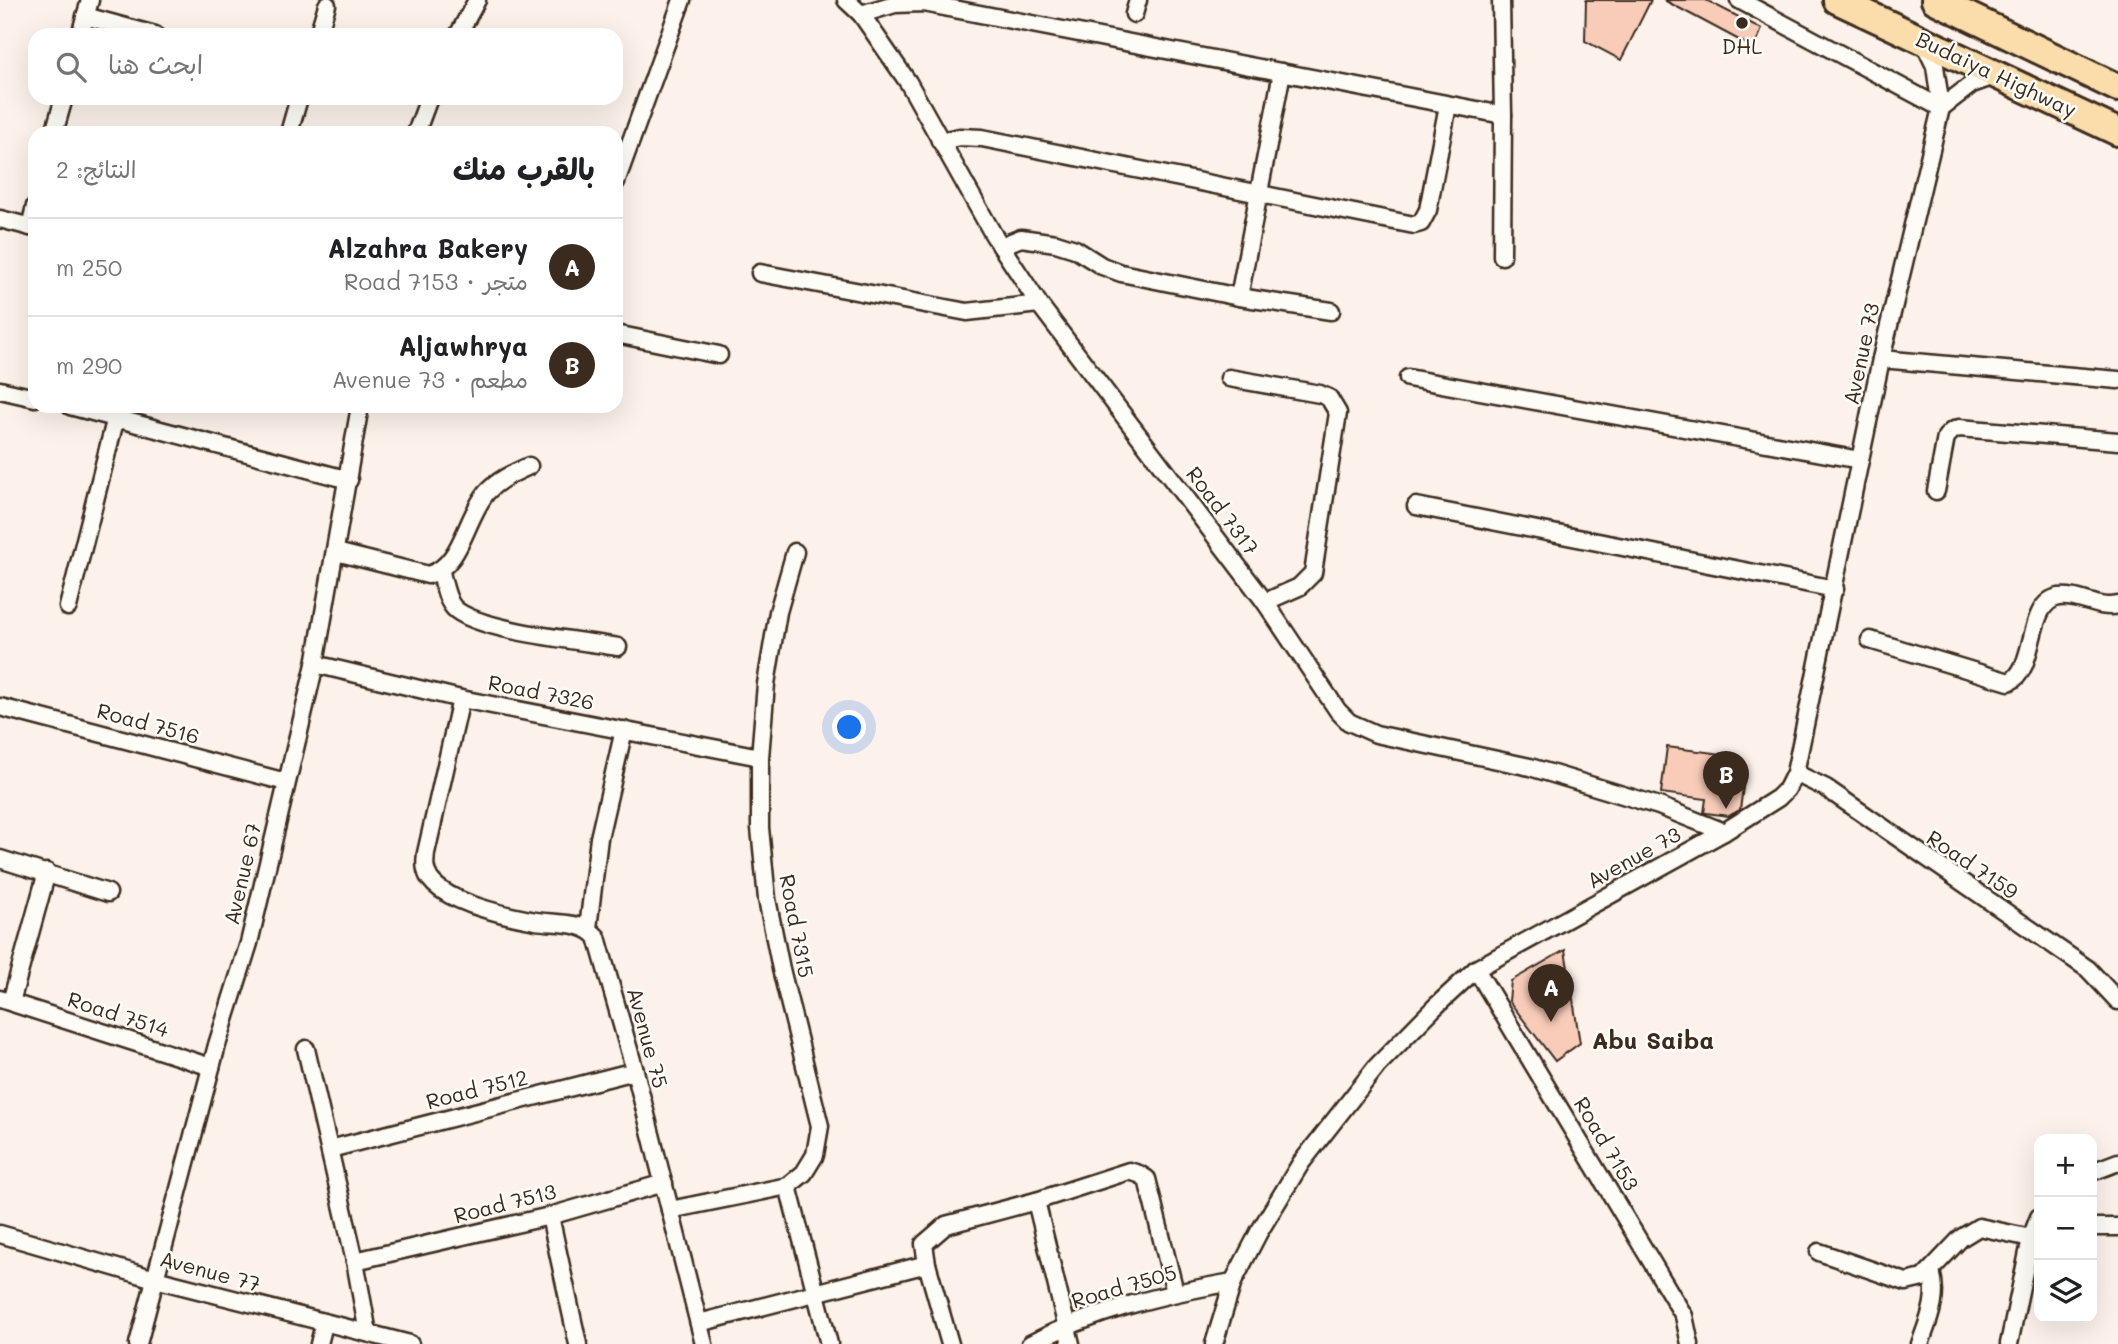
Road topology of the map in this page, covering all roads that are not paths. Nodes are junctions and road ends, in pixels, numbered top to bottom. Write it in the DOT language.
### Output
graph roads {
  1 [pos="90,0"];
  2 [pos="477,0"];
  3 [pos="682,0"];
  4 [pos="846,0"];
  5 [pos="871,0"];
  6 [pos="1501,0"];
  7 [pos="1739,0"];
  8 [pos="1837,0"];
  9 [pos="1935,0"];
  10 [pos="327,5"];
  11 [pos="861,14"];
  12 [pos="85,16"];
  13 [pos="82,28"];
  14 [pos="129,28"];
  15 [pos="320,28"];
  16 [pos="462,28"];
  17 [pos="1923,41"];
  18 [pos="1282,72"];
  19 [pos="1997,75"];
  20 [pos="2118,88"];
  21 [pos="62,105"];
  22 [pos="297,105"];
  23 [pos="426,105"];
  24 [pos="1448,105"];
  25 [pos="1941,108"];
  26 [pos="1503,115"];
  27 [pos="56,126"];
  28 [pos="291,126"];
  29 [pos="419,126"];
  30 [pos="2118,132"];
  31 [pos="940,141"];
  32 [pos="623,163"];
  33 [pos="1259,194"];
  34 [pos="0,219"];
  35 [pos="28,227"];
  36 [pos="1001,246"];
  37 [pos="1502,257"];
  38 [pos="760,273"];
  39 [pos="1239,297"];
  40 [pos="1039,304"];
  41 [pos="1331,311"];
  42 [pos="623,335"];
  43 [pos="719,355"];
  44 [pos="1881,359"];
  45 [pos="1228,378"];
  46 [pos="1408,378"];
  47 [pos="2118,380"];
  48 [pos="0,390"];
  49 [pos="28,396"];
  50 [pos="102,413"];
  51 [pos="359,413"];
  52 [pos="116,416"];
  53 [pos="2118,441"];
  54 [pos="1860,460"];
  55 [pos="529,466"];
  56 [pos="349,480"];
  57 [pos="1936,491"];
  58 [pos="1416,506"];
  59 [pos="336,552"];
  60 [pos="795,552"];
  61 [pos="441,572"];
  62 [pos="1835,589"];
  63 [pos="1265,602"];
  64 [pos="2118,605"];
  65 [pos="68,607"];
  66 [pos="1870,640"];
  67 [pos="618,647"];
  68 [pos="315,664"];
  69 [pos="461,699"];
  70 [pos="0,707"];
  71 [pos="624,730"];
  72 [pos="760,757"];
  73 [pos="1795,773"];
  74 [pos="286,782"];
  75 [pos="1724,832"];
  76 [pos="0,859"];
  77 [pos="47,873"];
  78 [pos="108,893"];
  79 [pos="588,928"];
  80 [pos="1476,969"];
  81 [pos="6,1000"];
  82 [pos="2118,1001"];
  83 [pos="306,1049"];
  84 [pos="211,1067"];
  85 [pos="635,1071"];
  86 [pos="330,1149"];
  87 [pos="2118,1161"];
  88 [pos="2097,1170"];
  89 [pos="664,1183"];
  90 [pos="788,1186"];
  91 [pos="1036,1201"];
  92 [pos="670,1210"];
  93 [pos="550,1216"];
  94 [pos="2097,1227"];
  95 [pos="2118,1227"];
  96 [pos="2034,1230"];
  97 [pos="0,1234"];
  98 [pos="2031,1238"];
  99 [pos="1819,1252"];
  100 [pos="355,1261"];
  101 [pos="928,1264"];
  102 [pos="1931,1271"];
  103 [pos="155,1279"];
  104 [pos="1233,1282"];
  105 [pos="1175,1292"];
  106 [pos="817,1293"];
  107 [pos="699,1323"];
  108 [pos="324,1324"];
  109 [pos="1065,1326"];
  110 [pos="368,1333"];
  111 [pos="138,1344"];
  112 [pos="319,1344"];
  113 [pos="410,1344"];
  114 [pos="578,1344"];
  115 [pos="704,1344"];
  116 [pos="829,1344"];
  117 [pos="950,1344"];
  118 [pos="1030,1344"];
  119 [pos="1071,1344"];
  120 [pos="1214,1344"];
  121 [pos="1690,1344"];
  122 [pos="1920,1344"];
  123 [pos="2009,1344"];
  1 -- 12 [label="street"];
  2 -- 16 [label="street"];
  3 -- 32 [label="street"];
  4 -- 11 [label="street, Road 7317"];
  5 -- 11 [label="street"];
  6 -- 26 [label="street"];
  7 -- 25 [label="street"];
  8 -- 17 [label="main road, Budaiya Highway"];
  9 -- 20 [label="main road, Budaiya Highway"];
  10 -- 15 [label="street"];
  11 -- 18 [label="street"];
  11 -- 31 [label="street, Road 7317"];
  12 -- 13 [label="street"];
  12 -- 14 [label="street"];
  17 -- 19 [label="main road, Budaiya Highway"];
  17 -- 25 [label="street, Avenue 73"];
  18 -- 24 [label="street"];
  18 -- 33 [label="street"];
  19 -- 25 [label="street"];
  19 -- 30 [label="main road, Budaiya Highway"];
  21 -- 27 [label="street"];
  22 -- 28 [label="street"];
  23 -- 29 [label="street"];
  24 -- 26 [label="street"];
  24 -- 33 [label="street"];
  25 -- 44 [label="street, Avenue 73"];
  26 -- 37 [label="street"];
  31 -- 33 [label="street"];
  31 -- 36 [label="street, Road 7317"];
  33 -- 39 [label="street"];
  34 -- 35 [label="street"];
  36 -- 39 [label="street"];
  36 -- 40 [label="street, Road 7317"];
  38 -- 40 [label="street"];
  39 -- 41 [label="street"];
  40 -- 63 [label="street, Road 7317"];
  42 -- 43 [label="street"];
  44 -- 47 [label="street"];
  44 -- 54 [label="street, Avenue 73"];
  45 -- 63 [label="street"];
  46 -- 54 [label="street"];
  48 -- 49 [label="street"];
  50 -- 52 [label="street"];
  51 -- 56 [label="street, Avenue 67"];
  52 -- 56 [label="street"];
  52 -- 65 [label="street"];
  53 -- 57 [label="street"];
  54 -- 62 [label="street, Avenue 73"];
  55 -- 61 [label="street"];
  56 -- 59 [label="street, Avenue 67"];
  58 -- 62 [label="street"];
  59 -- 61 [label="street"];
  59 -- 68 [label="street, Avenue 67"];
  60 -- 72 [label="street, Road 7315"];
  61 -- 67 [label="street"];
  62 -- 73 [label="street, Avenue 73"];
  63 -- 75 [label="street, Road 7317"];
  64 -- 66 [label="street"];
  68 -- 69 [label="street, Road 7326"];
  68 -- 74 [label="street, Avenue 67"];
  69 -- 71 [label="street, Road 7326"];
  69 -- 79 [label="street"];
  70 -- 74 [label="street, Road 7516"];
  71 -- 72 [label="street, Road 7326"];
  71 -- 79 [label="street"];
  72 -- 90 [label="street, Road 7315"];
  73 -- 75 [label="street, Avenue 73"];
  73 -- 82 [label="street, Road 7159"];
  74 -- 84 [label="street, Avenue 67"];
  75 -- 80 [label="street, Avenue 73"];
  76 -- 77 [label="street"];
  77 -- 78 [label="street"];
  77 -- 81 [label="street, Road 7514"];
  79 -- 85 [label="street, Avenue 75"];
  80 -- 104 [label="street, Avenue 73"];
  80 -- 121 [label="street, Road 7153"];
  81 -- 84 [label="street, Road 7514"];
  83 -- 86 [label="street"];
  84 -- 103 [label="street, Avenue 67"];
  85 -- 86 [label="street, Road 7512"];
  85 -- 89 [label="street, Avenue 75"];
  86 -- 100 [label="street"];
  87 -- 88 [label="street"];
  89 -- 92 [label="street, Avenue 75"];
  89 -- 93 [label="street, Road 7513"];
  90 -- 92 [label="street"];
  90 -- 106 [label="street"];
  91 -- 101 [label="street"];
  91 -- 105 [label="street"];
  91 -- 109 [label="street"];
  92 -- 107 [label="street, Avenue 75"];
  93 -- 100 [label="street, Road 7513"];
  93 -- 114 [label="street"];
  94 -- 95 [label="street"];
  96 -- 98 [label="street"];
  97 -- 103 [label="street, Avenue 77"];
  98 -- 102 [label="street"];
  98 -- 123 [label="street"];
  99 -- 102 [label="street"];
  100 -- 110 [label="street"];
  101 -- 106 [label="street"];
  101 -- 117 [label="street"];
  102 -- 122 [label="street"];
  103 -- 108 [label="street, Avenue 77"];
  103 -- 111 [label="street, Avenue 67"];
  104 -- 105 [label="street, Road 7505"];
  104 -- 120 [label="street, Avenue 73"];
  105 -- 109 [label="street, Road 7505"];
  106 -- 107 [label="street"];
  106 -- 116 [label="street"];
  107 -- 115 [label="street, Avenue 75"];
  108 -- 110 [label="street, Avenue 77"];
  108 -- 112 [label="street"];
  109 -- 118 [label="street, Road 7505"];
  109 -- 119 [label="street"];
  110 -- 113 [label="street, Avenue 77"];
}
